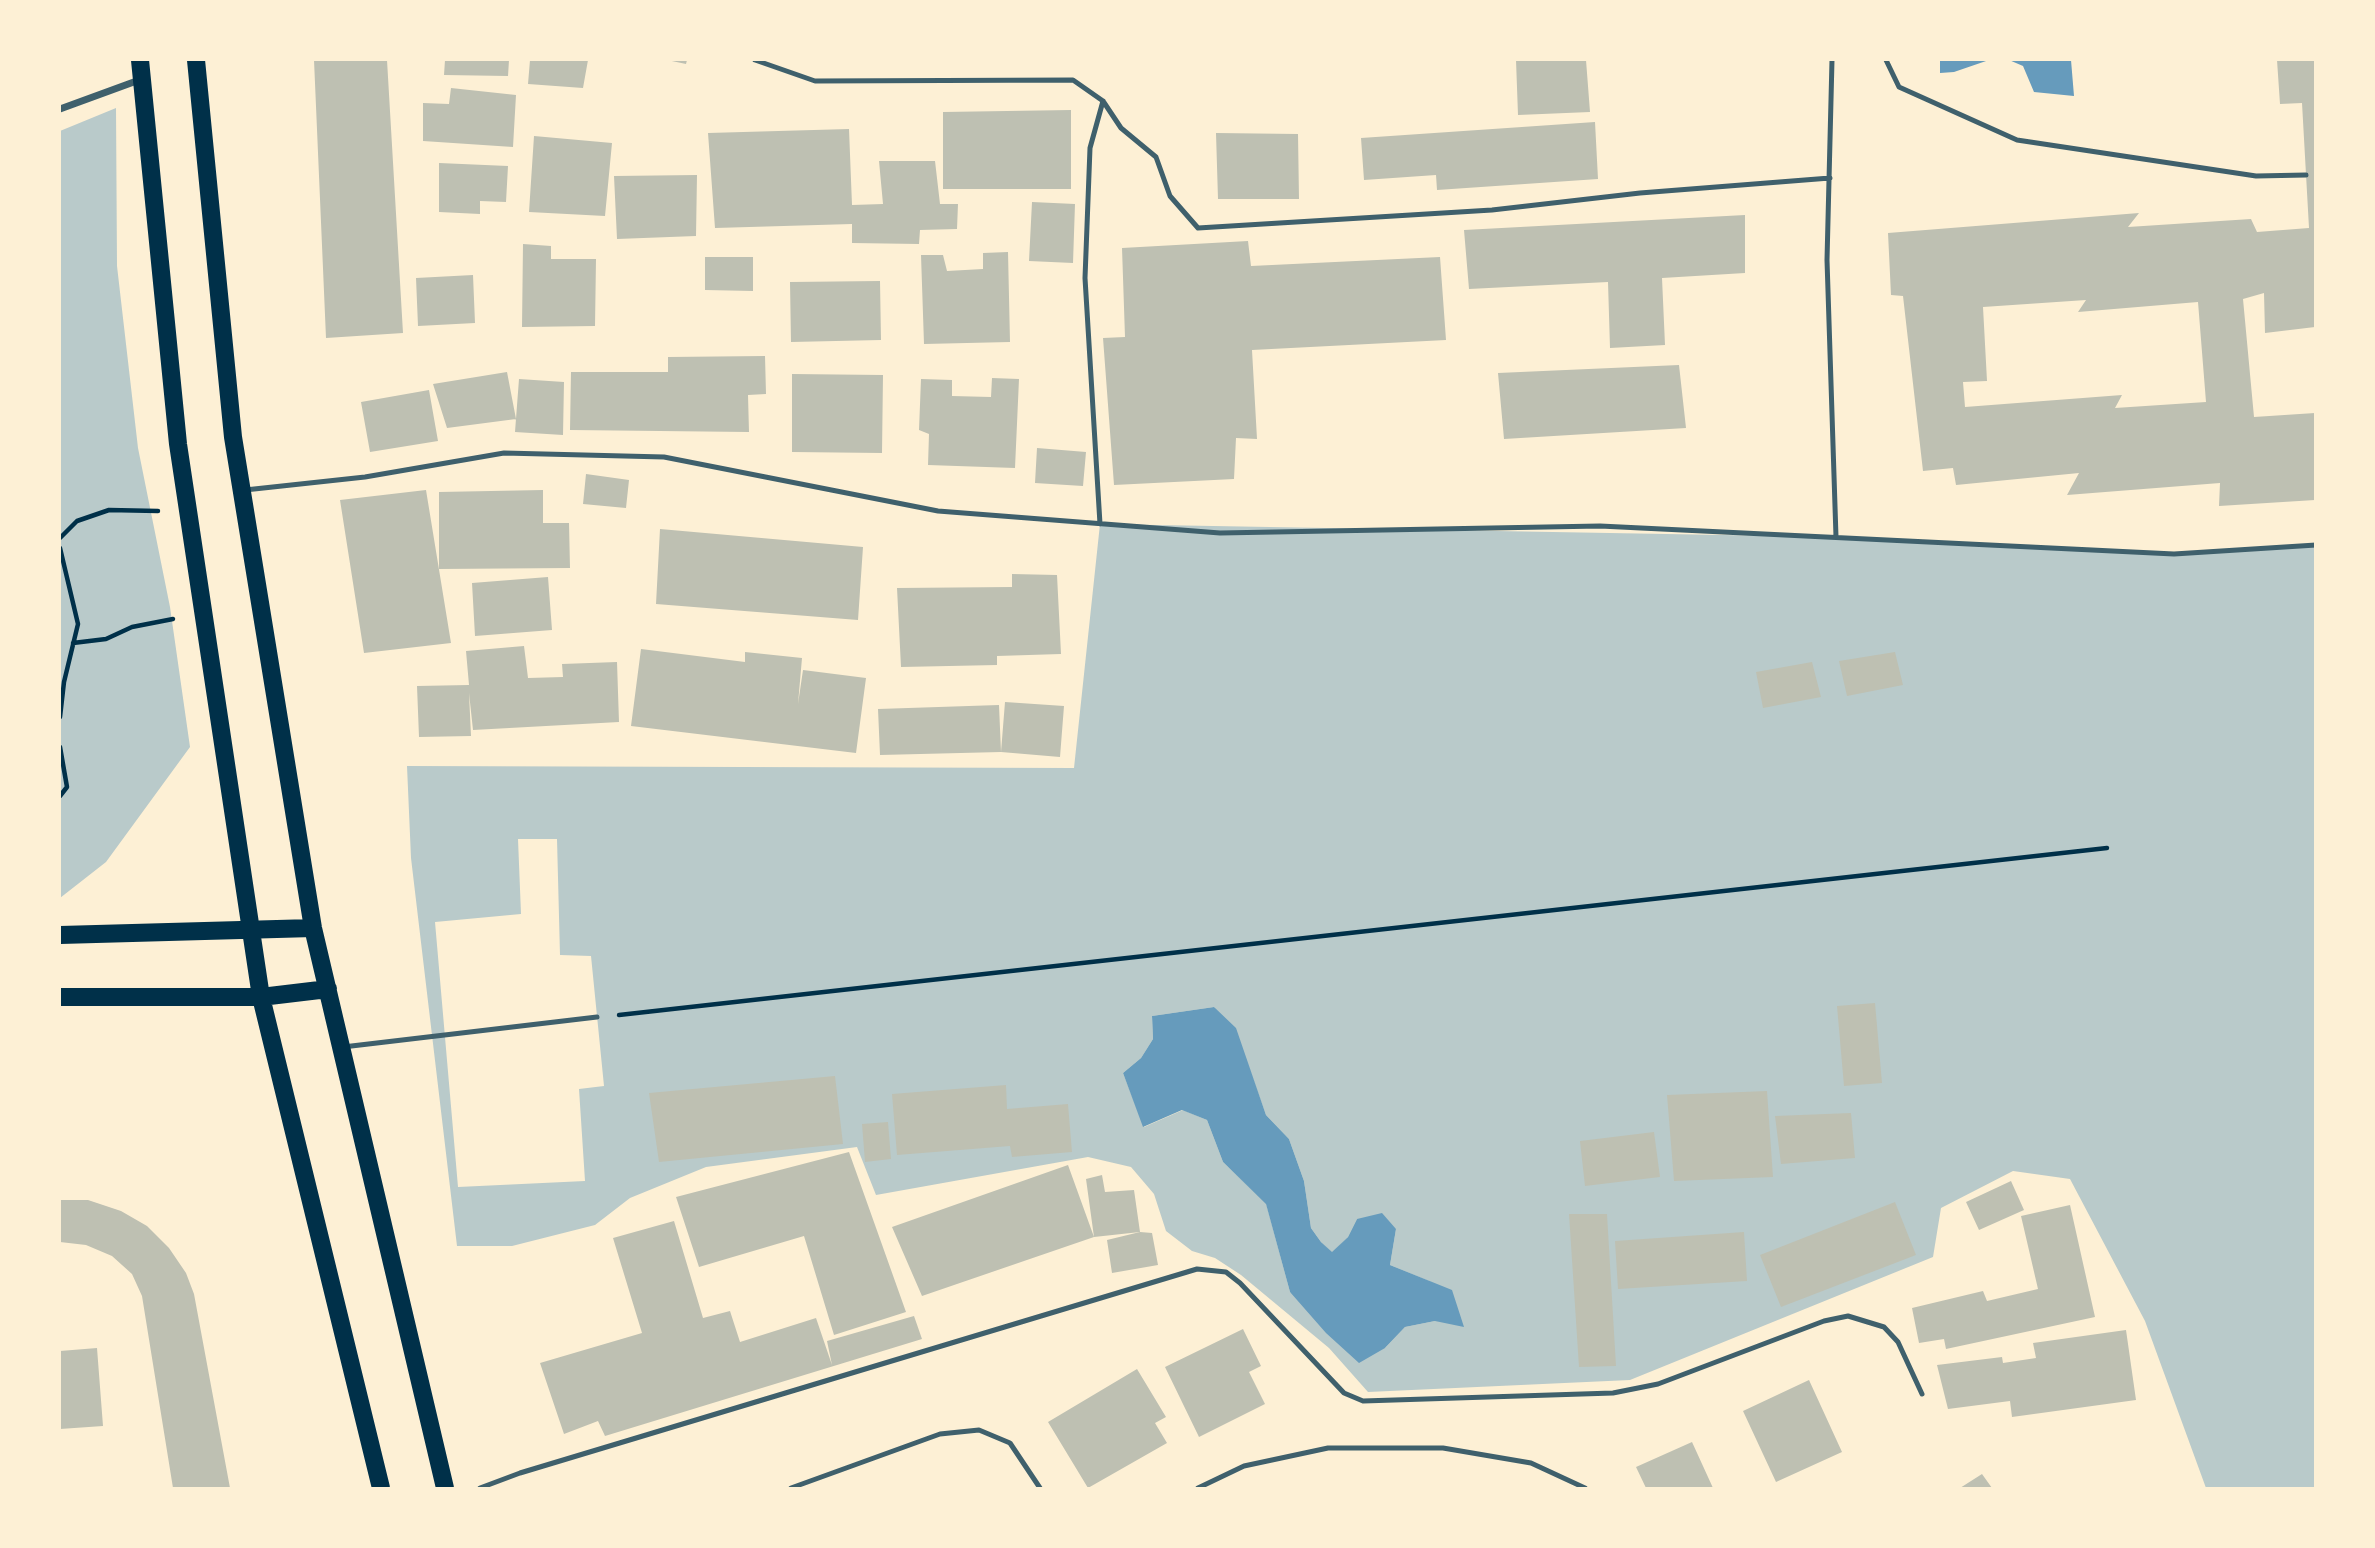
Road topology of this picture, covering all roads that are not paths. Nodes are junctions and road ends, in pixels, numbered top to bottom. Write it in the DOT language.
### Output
graph roads {
  1 [pos="140,60"];
  2 [pos="196,60"];
  3 [pos="755,60"];
  4 [pos="1832,60"];
  5 [pos="1886,60"];
  6 [pos="142,78"];
  7 [pos="1103,101"];
  8 [pos="60,109"];
  9 [pos="2306,175"];
  10 [pos="1830,178"];
  11 [pos="242,490"];
  12 [pos="1100,524"];
  13 [pos="1836,537"];
  14 [pos="2315,545"];
  15 [pos="313,928"];
  16 [pos="251,930"];
  17 [pos="60,935"];
  18 [pos="328,989"];
  19 [pos="60,997"];
  20 [pos="261,997"];
  21 [pos="597,1017"];
  22 [pos="341,1048"];
  23 [pos="1922,1394"];
  24 [pos="381,1489"];
  25 [pos="445,1489"];
  26 [pos="480,1489"];
  27 [pos="791,1489"];
  28 [pos="1040,1489"];
  29 [pos="1198,1489"];
  30 [pos="1585,1489"];
  1 -- 6 [label="main road"];
  2 -- 11 [label="main road"];
  3 -- 7 [label="lane"];
  4 -- 10 [label="lane"];
  5 -- 9 [label="lane"];
  6 -- 8 [label="street"];
  6 -- 16 [label="main road"];
  7 -- 10 [label="lane"];
  7 -- 12 [label="lane"];
  10 -- 13 [label="lane"];
  11 -- 12 [label="lane"];
  11 -- 15 [label="main road"];
  12 -- 13 [label="lane"];
  13 -- 14 [label="lane"];
  15 -- 16 [label="main road"];
  15 -- 18 [label="main road"];
  16 -- 17 [label="main road"];
  16 -- 20 [label="main road"];
  18 -- 20 [label="main road"];
  18 -- 22 [label="main road"];
  19 -- 20 [label="main road"];
  20 -- 24 [label="main road"];
  21 -- 22 [label="lane"];
  22 -- 25 [label="main road"];
  23 -- 26 [label="lane"];
  27 -- 28 [label="lane"];
  29 -- 30 [label="lane"];
}
